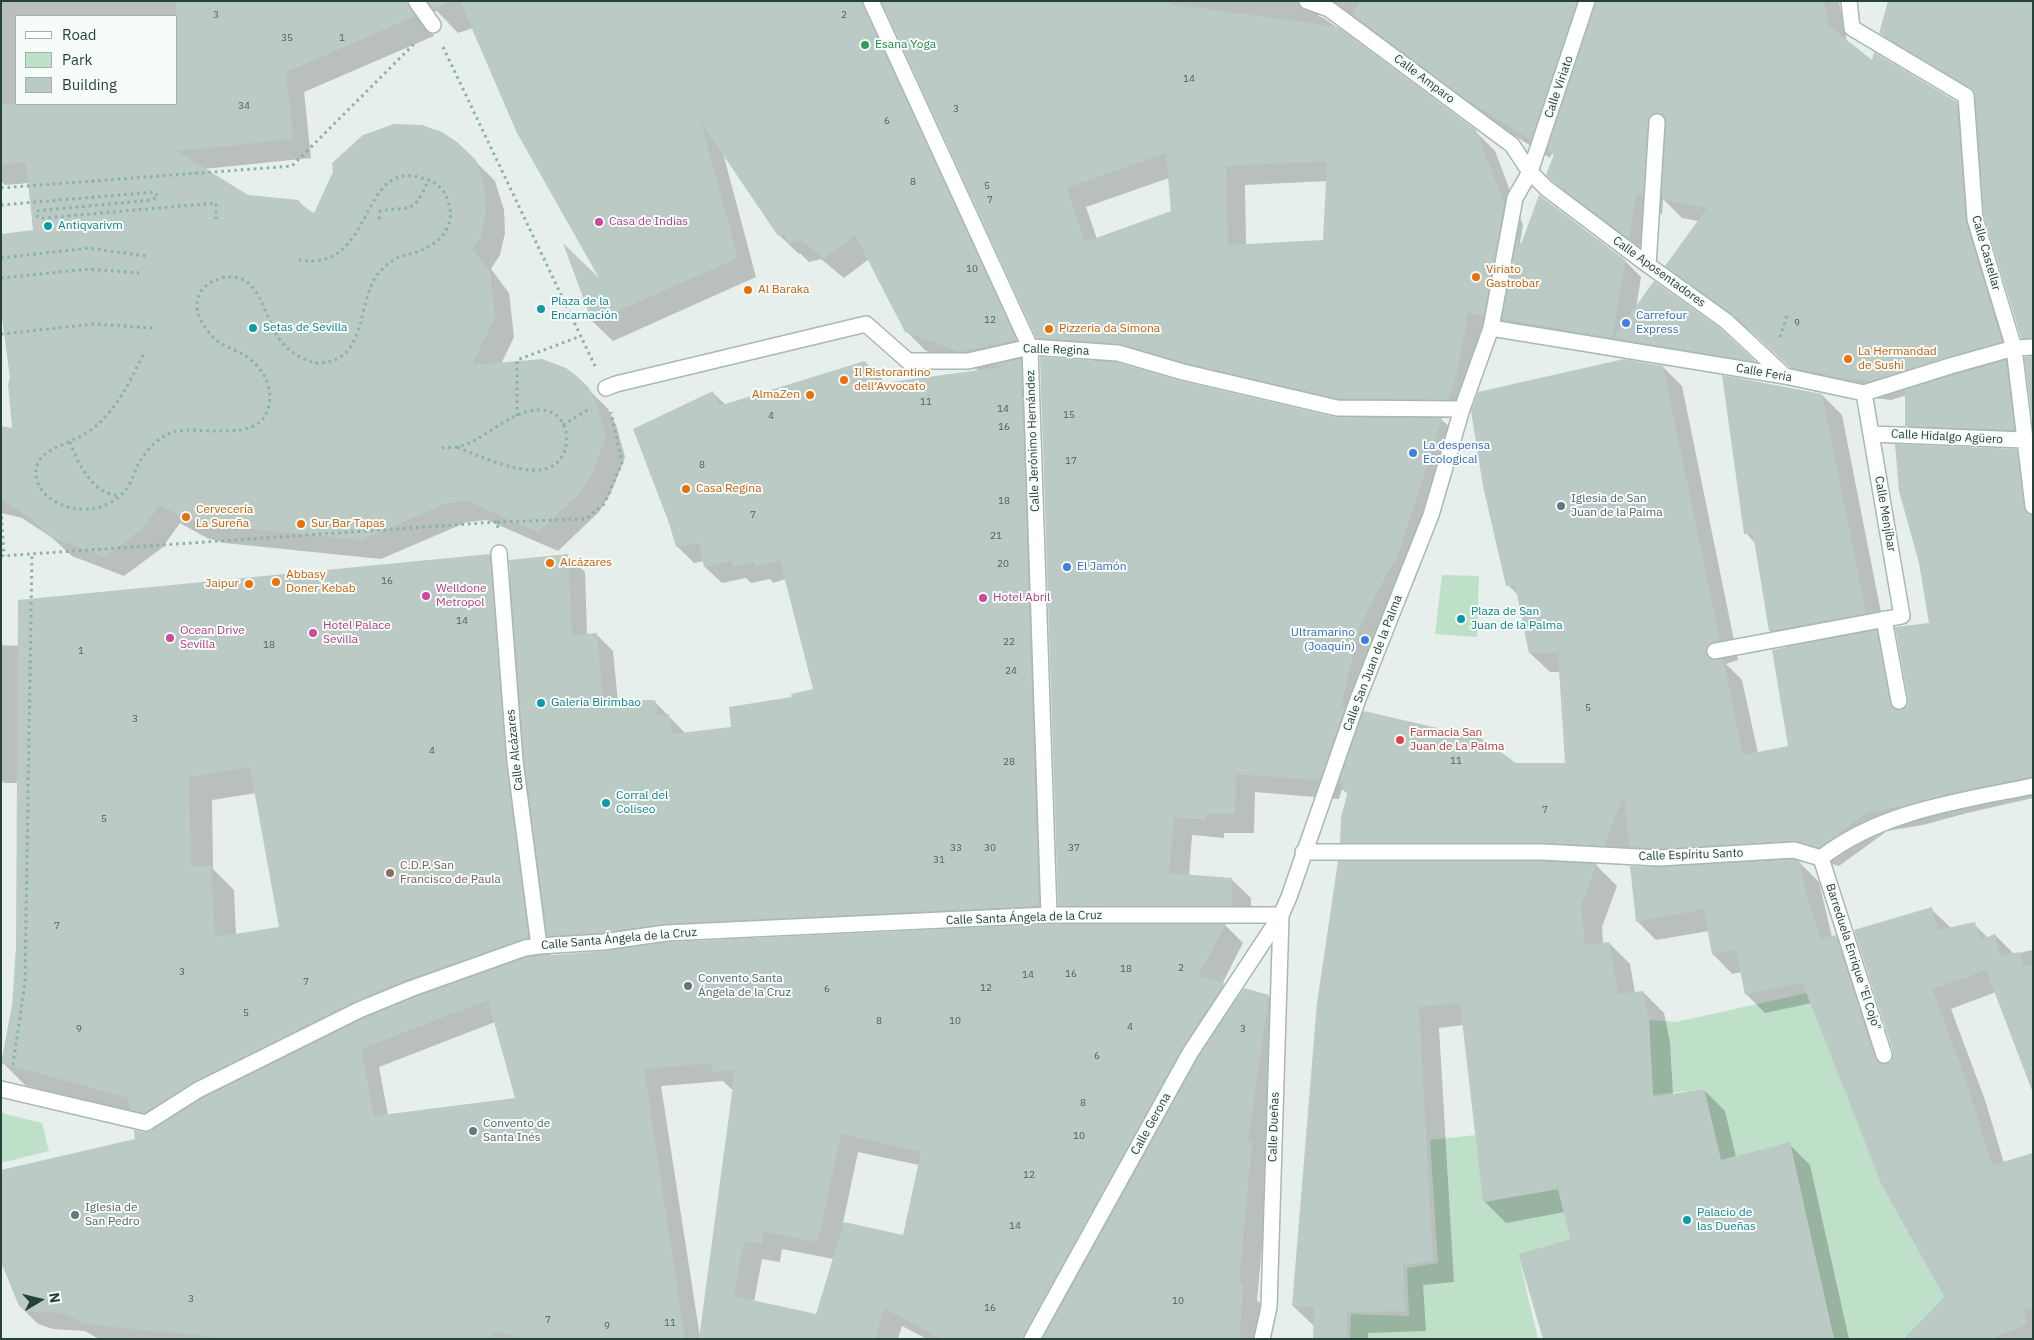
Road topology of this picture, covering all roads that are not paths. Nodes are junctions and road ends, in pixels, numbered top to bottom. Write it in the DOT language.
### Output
graph roads {
  1 [pos="416,1"];
  2 [pos="871,1"];
  3 [pos="1306,1"];
  4 [pos="1587,1"];
  5 [pos="1849,1"];
  6 [pos="433,25"];
  7 [pos="1657,122"];
  8 [pos="1530,172"];
  9 [pos="1648,265"];
  10 [pos="1491,328"];
  11 [pos="2033,346"];
  12 [pos="1030,348"];
  13 [pos="2014,348"];
  14 [pos="1785,376"];
  15 [pos="606,388"];
  16 [pos="1864,393"];
  17 [pos="1462,409"];
  18 [pos="1871,434"];
  19 [pos="2024,440"];
  20 [pos="2033,506"];
  21 [pos="499,553"];
  22 [pos="1884,619"];
  23 [pos="1715,651"];
  24 [pos="1899,701"];
  25 [pos="2033,786"];
  26 [pos="1303,852"];
  27 [pos="1821,858"];
  28 [pos="1050,915"];
  29 [pos="1281,915"];
  30 [pos="539,946"];
  31 [pos="1884,1055"];
  32 [pos="5,1089"];
  33 [pos="1032,1339"];
  34 [pos="1262,1339"];
  1 -- 6 [label="street"];
  2 -- 12 [label="street, Calle Jerónimo Hernández"];
  3 -- 8 [label="street, Calle Amparo"];
  4 -- 8 [label="street, Calle Viriato"];
  5 -- 13 [label="street, Calle Castellar"];
  7 -- 9 [label="street"];
  8 -- 9 [label="street, Calle Aposentadores"];
  8 -- 10 [label="street, Calle Viriato"];
  9 -- 14 [label="street, Calle Aposentadores"];
  10 -- 14 [label="street, Calle Feria"];
  10 -- 17 [label="street, Calle San Juan de la Palma"];
  11 -- 13 [label="street, Calle Feria"];
  12 -- 15 [label="street, Calle Regina"];
  12 -- 17 [label="street, Calle Regina"];
  12 -- 28 [label="street, Calle Jerónimo Hernández"];
  13 -- 16 [label="street, Calle Feria"];
  13 -- 19 [label="street, Calle Castellar"];
  14 -- 16 [label="street, Calle Feria"];
  16 -- 18 [label="street, Calle Menjíbar"];
  17 -- 26 [label="street, Calle San Juan de la Palma"];
  18 -- 19 [label="street, Calle Hidalgo Agüero"];
  18 -- 22 [label="street, Calle Menjíbar"];
  19 -- 20 [label="street, Calle Castellar"];
  21 -- 30 [label="street, Calle Alcázares"];
  22 -- 23 [label="street, Calle Menjíbar"];
  22 -- 24 [label="street"];
  25 -- 27 [label="street"];
  26 -- 27 [label="street, Calle Espíritu Santo"];
  26 -- 29 [label="street, Calle San Juan de la Palma"];
  27 -- 31 [label="street, Barreduela Enrique \"El Cojo\""];
  28 -- 29 [label="street, Calle Santa Ángela de la Cruz"];
  28 -- 30 [label="street, Calle Santa Ángela de la Cruz"];
  29 -- 33 [label="street, Calle Gerona"];
  29 -- 34 [label="street, Calle Dueñas"];
  30 -- 32 [label="street, Calle Santa Ángela de la Cruz"];
}
